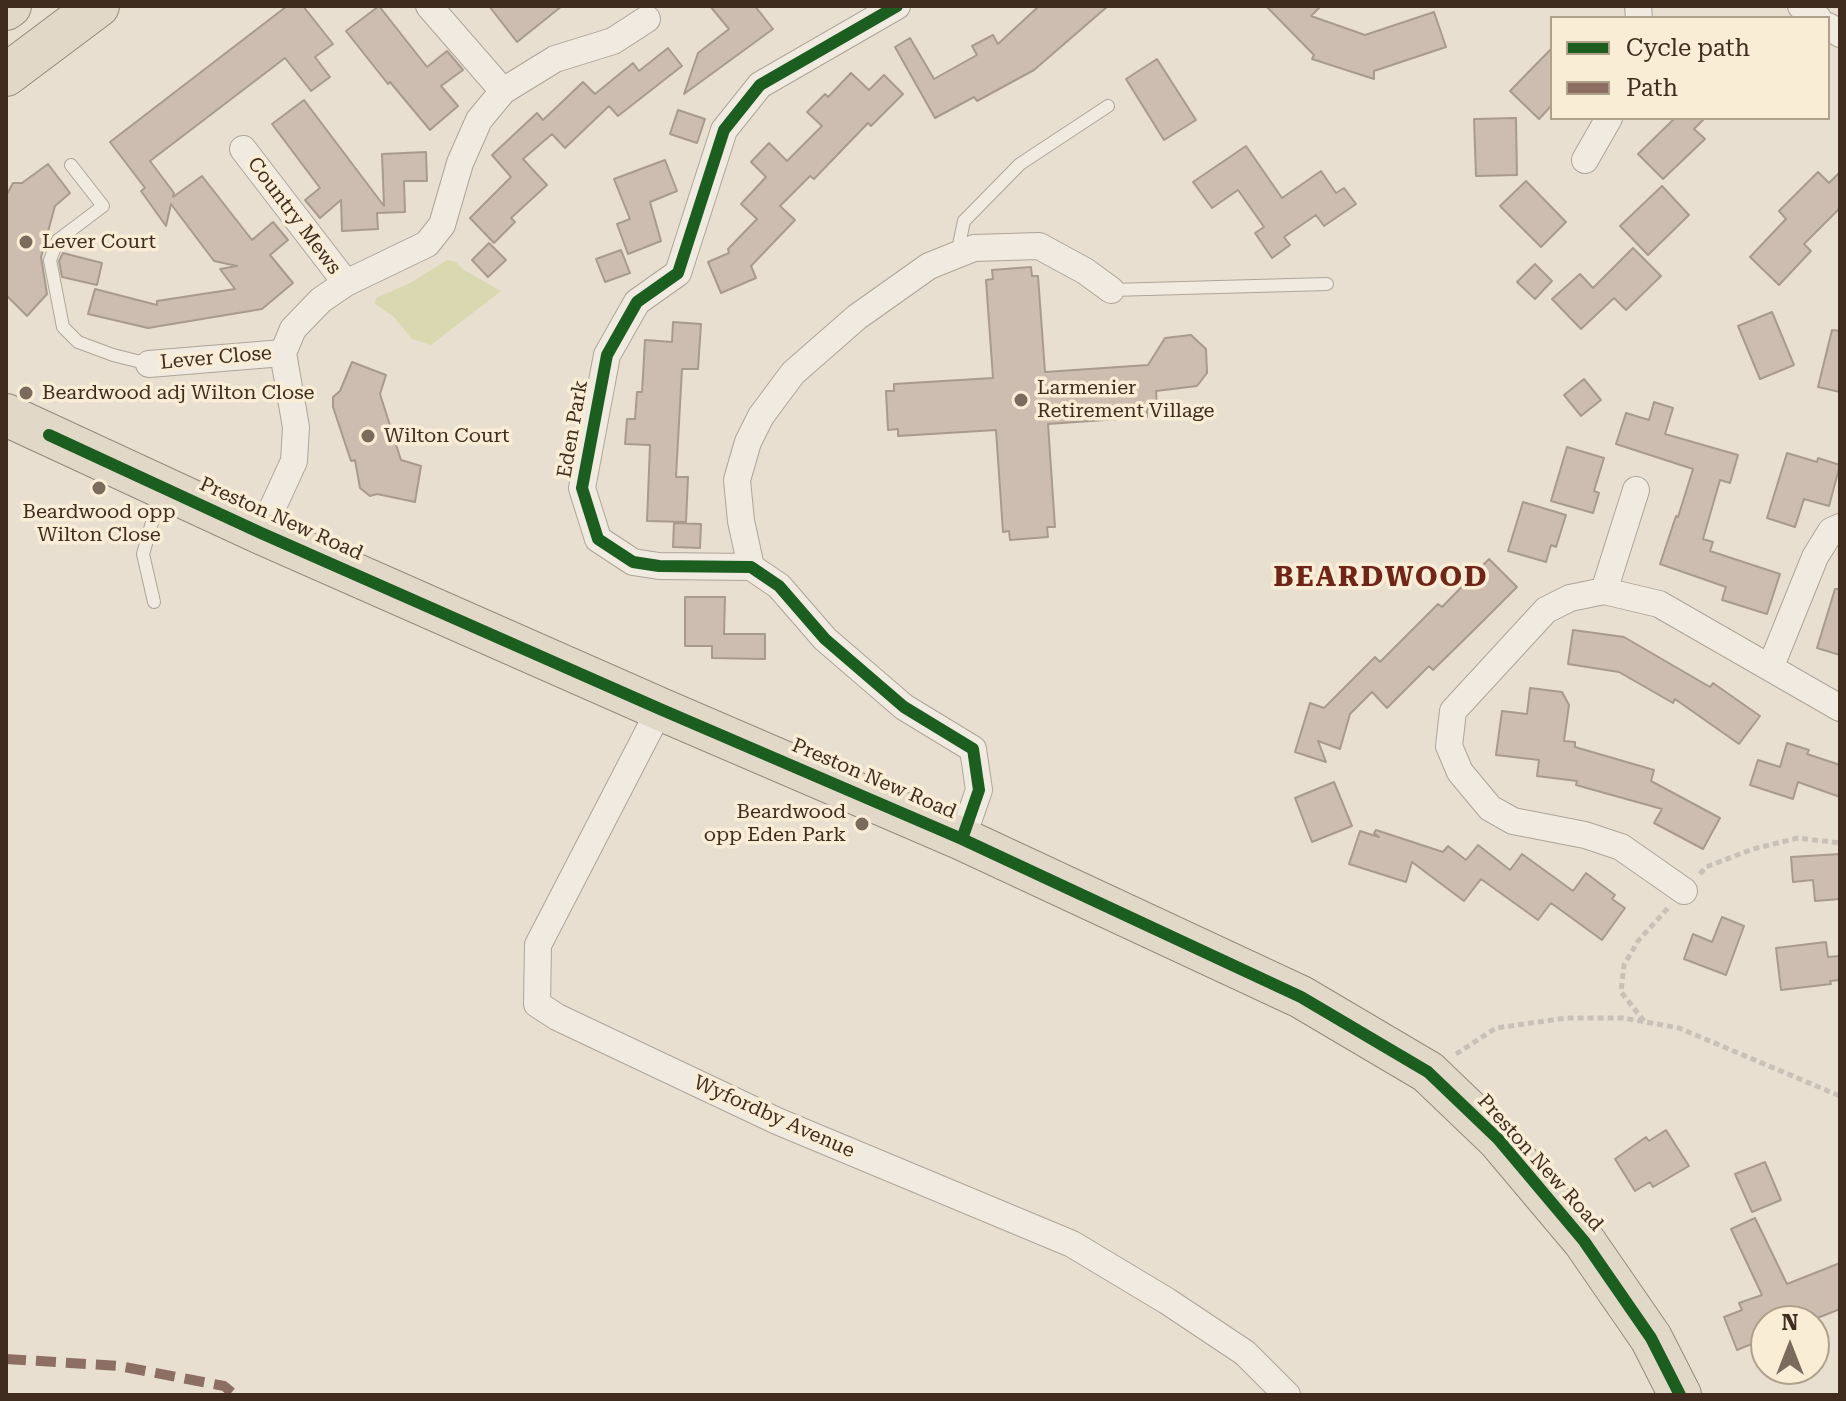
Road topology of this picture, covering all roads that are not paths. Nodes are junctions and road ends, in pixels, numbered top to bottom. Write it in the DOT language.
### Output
graph roads {
  1 [pos="98,6"];
  2 [pos="429,6"];
  3 [pos="897,6"];
  4 [pos="647,19"];
  5 [pos="6,75"];
  6 [pos="503,91"];
  7 [pos="1108,106"];
  8 [pos="1608,120"];
  9 [pos="243,149"];
  10 [pos="1585,160"];
  11 [pos="71,165"];
  12 [pos="957,254"];
  13 [pos="346,283"];
  14 [pos="1327,284"];
  15 [pos="1111,290"];
  16 [pos="283,353"];
  17 [pos="149,364"];
  18 [pos="6,415"];
  19 [pos="167,490"];
  20 [pos="1636,490"];
  21 [pos="1840,527"];
  22 [pos="261,533"];
  23 [pos="751,567"];
  24 [pos="1604,591"];
  25 [pos="154,602"];
  26 [pos="1771,666"];
  27 [pos="1840,708"];
  28 [pos="660,709"];
  29 [pos="962,839"];
  30 [pos="1684,891"];
  31 [pos="1287,1395"];
  32 [pos="1680,1395"];
  1 -- 5 [label="highway"];
  2 -- 6 [label="street"];
  3 -- 23 [label="street, Eden Park"];
  4 -- 6 [label="street"];
  6 -- 13 [label="street"];
  7 -- 12 [label="lane"];
  8 -- 10 [label="street"];
  9 -- 13 [label="street, Country Mews"];
  11 -- 17 [label="lane"];
  12 -- 15 [label="street"];
  12 -- 23 [label="street"];
  13 -- 16 [label="street"];
  14 -- 15 [label="lane"];
  16 -- 17 [label="street, Lever Close"];
  16 -- 22 [label="street"];
  18 -- 19 [label="highway, Preston New Road"];
  19 -- 22 [label="highway, Preston New Road"];
  19 -- 25 [label="lane"];
  20 -- 24 [label="street"];
  21 -- 26 [label="street"];
  22 -- 28 [label="highway, Preston New Road"];
  23 -- 29 [label="street"];
  24 -- 26 [label="street"];
  24 -- 30 [label="street"];
  26 -- 27 [label="street"];
  28 -- 29 [label="highway, Preston New Road"];
  28 -- 31 [label="street, Wyfordby Avenue"];
  29 -- 32 [label="highway, Preston New Road"];
}
